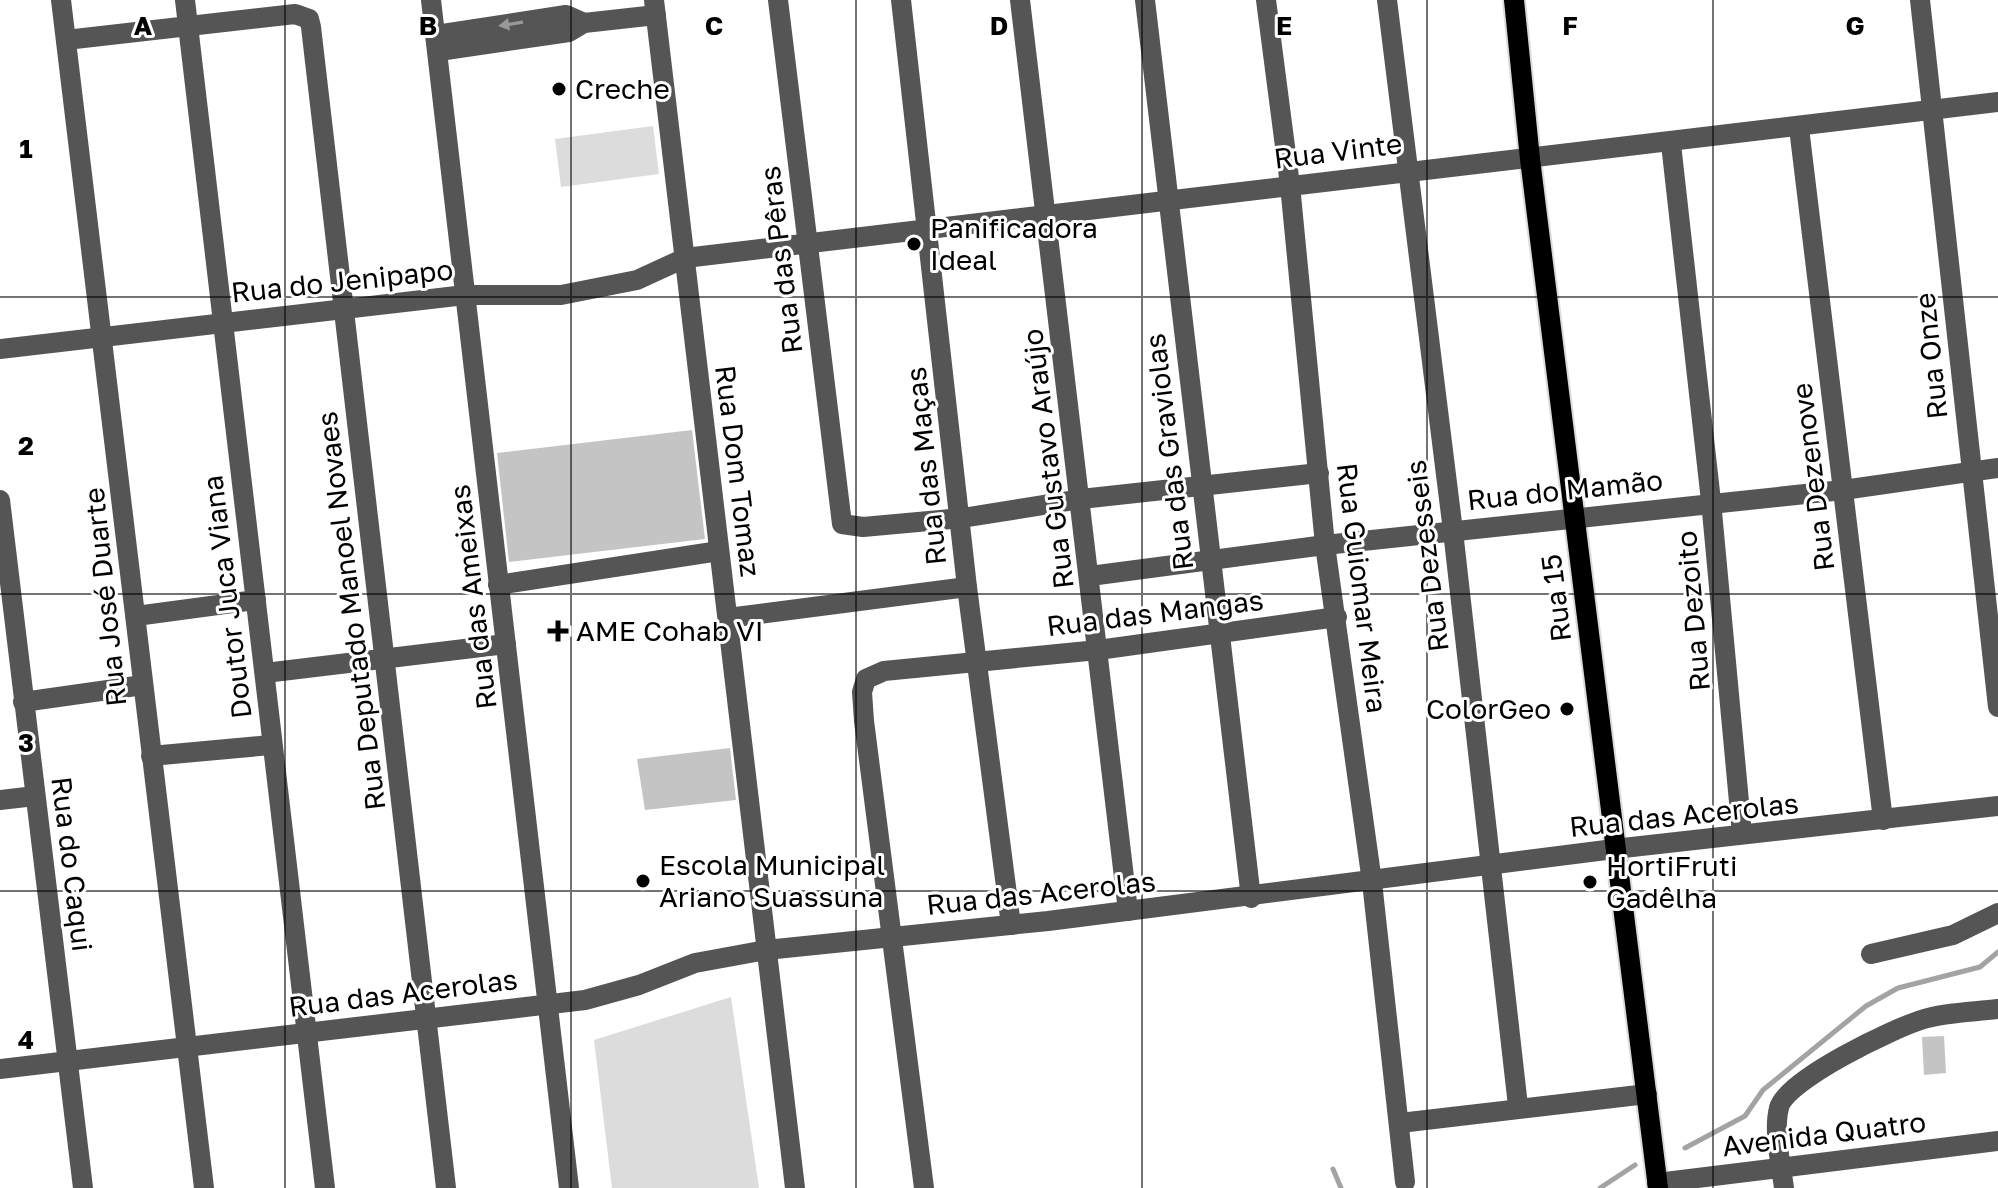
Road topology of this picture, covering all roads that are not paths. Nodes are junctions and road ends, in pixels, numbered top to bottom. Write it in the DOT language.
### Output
graph roads {
  1 [pos="61,0"];
  2 [pos="185,0"];
  3 [pos="431,0"];
  4 [pos="778,0"];
  5 [pos="901,0"];
  6 [pos="1020,0"];
  7 [pos="1145,0"];
  8 [pos="1266,0"];
  9 [pos="1387,0"];
  10 [pos="1514,0"];
  11 [pos="1920,0"];
  12 [pos="655,7"];
  13 [pos="188,24"];
  14 [pos="66,40"];
  15 [pos="438,43"];
  16 [pos="1998,102"];
  17 [pos="1933,109"];
  18 [pos="1799,128"];
  19 [pos="1671,144"];
  20 [pos="1530,159"];
  21 [pos="1409,170"];
  22 [pos="1290,185"];
  23 [pos="1168,202"];
  24 [pos="1048,216"];
  25 [pos="927,229"];
  26 [pos="809,245"];
  27 [pos="685,258"];
  28 [pos="465,295"];
  29 [pos="344,311"];
  30 [pos="222,323"];
  31 [pos="104,337"];
  32 [pos="0,349"];
  33 [pos="1998,468"];
  34 [pos="1972,471"];
  35 [pos="1319,473"];
  36 [pos="1201,486"];
  37 [pos="1843,490"];
  38 [pos="1081,499"];
  39 [pos="0,500"];
  40 [pos="1711,501"];
  41 [pos="962,518"];
  42 [pos="1574,519"];
  43 [pos="1453,531"];
  44 [pos="1325,545"];
  45 [pos="719,551"];
  46 [pos="1209,562"];
  47 [pos="1090,576"];
  48 [pos="498,585"];
  49 [pos="967,587"];
  50 [pos="256,600"];
  51 [pos="136,616"];
  52 [pos="1337,617"];
  53 [pos="728,618"];
  54 [pos="1218,634"];
  55 [pos="506,644"];
  56 [pos="1098,650"];
  57 [pos="9,653"];
  58 [pos="385,660"];
  59 [pos="979,661"];
  60 [pos="265,673"];
  61 [pos="143,685"];
  62 [pos="23,702"];
  63 [pos="1998,707"];
  64 [pos="271,745"];
  65 [pos="151,756"];
  66 [pos="35,796"];
  67 [pos="0,800"];
  68 [pos="1998,806"];
  69 [pos="1883,820"];
  70 [pos="1742,834"];
  71 [pos="1614,849"];
  72 [pos="1491,867"];
  73 [pos="1372,882"];
  74 [pos="1251,898"];
  75 [pos="1128,911"];
  76 [pos="1998,913"];
  77 [pos="1011,925"];
  78 [pos="892,938"];
  79 [pos="766,950"];
  80 [pos="1871,954"];
  81 [pos="547,1004"];
  82 [pos="1998,1009"];
  83 [pos="426,1019"];
  84 [pos="306,1033"];
  85 [pos="189,1046"];
  86 [pos="69,1061"];
  87 [pos="0,1069"];
  88 [pos="1647,1094"];
  89 [pos="1518,1106"];
  90 [pos="1400,1123"];
  91 [pos="1998,1141"];
  92 [pos="1782,1166"];
  93 [pos="1405,1182"];
  94 [pos="1658,1186"];
  95 [pos="83,1188"];
  96 [pos="204,1188"];
  97 [pos="325,1188"];
  98 [pos="446,1188"];
  99 [pos="569,1188"];
  100 [pos="795,1188"];
  101 [pos="924,1188"];
  102 [pos="1784,1188"];
  1 -- 14 [label="street, Rua José Duarte"];
  2 -- 13 [label="street, Doutor Juca Viana"];
  3 -- 15 [label="street, Rua das Ameixas"];
  4 -- 26 [label="street, Rua das Pêras"];
  5 -- 25 [label="street, Rua das Maças"];
  6 -- 24 [label="street, Rua Gustavo Araújo"];
  7 -- 23 [label="street, Rua das Graviolas"];
  8 -- 22 [label="street, Rua Guiomar Meira"];
  9 -- 21 [label="street, Rua Dezesseis"];
  10 -- 20 [label="main road, Rua 15"];
  11 -- 17 [label="street, Rua Onze"];
  12 -- 15 [label="street"];
  12 -- 27 [label="street, Rua Dom Tomaz"];
  13 -- 14 [label="street"];
  13 -- 29 [label="street, Rua Deputado Manoel Novaes"];
  13 -- 30 [label="street, Doutor Juca Viana"];
  14 -- 31 [label="street, Rua José Duarte"];
  15 -- 28 [label="street, Rua das Ameixas"];
  16 -- 17 [label="street, Rua Vinte"];
  17 -- 18 [label="street, Rua Vinte"];
  17 -- 34 [label="street, Rua Onze"];
  18 -- 19 [label="street, Rua Vinte"];
  18 -- 37 [label="street, Rua Dezenove"];
  19 -- 20 [label="street, Rua Vinte"];
  19 -- 40 [label="street, Rua Dezoito"];
  20 -- 21 [label="street, Rua Vinte"];
  20 -- 42 [label="main road, Rua 15"];
  21 -- 22 [label="street, Rua Vinte"];
  21 -- 43 [label="street, Rua Dezesseis"];
  22 -- 23 [label="street, Rua Vinte"];
  22 -- 35 [label="street, Rua Guiomar Meira"];
  23 -- 24 [label="street, Rua Vinte"];
  23 -- 36 [label="street, Rua das Graviolas"];
  24 -- 25 [label="street, Rua Vinte"];
  24 -- 38 [label="street, Rua Gustavo Araújo"];
  25 -- 26 [label="street, Rua Vinte"];
  25 -- 41 [label="street, Rua das Maças"];
  26 -- 27 [label="street, Rua Vinte"];
  26 -- 41 [label="street, Rua das Pêras"];
  27 -- 28 [label="street, Rua do Jenipapo"];
  27 -- 45 [label="street, Rua Dom Tomaz"];
  28 -- 29 [label="street, Rua do Jenipapo"];
  28 -- 48 [label="street, Rua das Ameixas"];
  29 -- 30 [label="street, Rua do Jenipapo"];
  29 -- 58 [label="street, Rua Deputado Manoel Novaes"];
  30 -- 31 [label="street, Rua do Jenipapo"];
  30 -- 50 [label="street, Doutor Juca Viana"];
  31 -- 32 [label="street, Rua do Jenipapo"];
  31 -- 51 [label="street, Rua José Duarte"];
  33 -- 34 [label="street, Rua do Mamão"];
  34 -- 37 [label="street, Rua do Mamão"];
  34 -- 63 [label="street, Rua Onze"];
  35 -- 36 [label="street"];
  35 -- 44 [label="street, Rua Guiomar Meira"];
  36 -- 38 [label="street"];
  36 -- 46 [label="street, Rua das Graviolas"];
  37 -- 40 [label="street, Rua do Mamão"];
  37 -- 69 [label="street, Rua Dezenove"];
  38 -- 41 [label="street"];
  38 -- 47 [label="street, Rua Gustavo Araújo"];
  39 -- 57 [label="street, Rua do Caqui"];
  40 -- 42 [label="street, Rua do Mamão"];
  40 -- 70 [label="street, Rua Dezoito"];
  41 -- 49 [label="street, Rua das Maças"];
  42 -- 43 [label="street, Rua do Mamão"];
  42 -- 71 [label="main road, Rua 15"];
  43 -- 44 [label="street, Rua do Mamão"];
  43 -- 72 [label="street, Rua Dezesseis"];
  44 -- 46 [label="street, Rua do Mamão"];
  44 -- 52 [label="street, Rua Guiomar Meira"];
  45 -- 48 [label="street"];
  45 -- 53 [label="street, Rua Dom Tomaz"];
  46 -- 47 [label="street, Rua do Mamão"];
  46 -- 54 [label="street, Rua das Graviolas"];
  47 -- 56 [label="street, Rua Gustavo Araújo"];
  48 -- 55 [label="street, Rua das Ameixas"];
  49 -- 53 [label="street"];
  49 -- 59 [label="street, Rua das Maças"];
  50 -- 51 [label="street"];
  50 -- 60 [label="street, Doutor Juca Viana"];
  51 -- 61 [label="street, Rua José Duarte"];
  52 -- 54 [label="street, Rua das Mangas"];
  52 -- 73 [label="street, Rua Guiomar Meira"];
  53 -- 79 [label="street, Rua Dom Tomaz"];
  54 -- 56 [label="street, Rua das Mangas"];
  54 -- 74 [label="street, Rua das Graviolas"];
  55 -- 58 [label="street"];
  55 -- 81 [label="street, Rua das Ameixas"];
  56 -- 59 [label="street, Rua das Mangas"];
  56 -- 75 [label="street, Rua Gustavo Araújo"];
  57 -- 62 [label="street, Rua do Caqui"];
  58 -- 60 [label="street"];
  58 -- 83 [label="street, Rua Deputado Manoel Novaes"];
  59 -- 77 [label="street, Rua das Maças"];
  59 -- 78 [label="street, Rua das Mangas"];
  60 -- 64 [label="street, Doutor Juca Viana"];
  61 -- 62 [label="street"];
  61 -- 65 [label="street, Rua José Duarte"];
  62 -- 66 [label="street, Rua do Caqui"];
  64 -- 65 [label="street"];
  64 -- 84 [label="street, Doutor Juca Viana"];
  65 -- 85 [label="street, Rua José Duarte"];
  66 -- 67 [label="street"];
  66 -- 86 [label="street, Rua do Caqui"];
  68 -- 69 [label="street, Rua das Acerolas"];
  69 -- 70 [label="street, Rua das Acerolas"];
  70 -- 71 [label="street, Rua das Acerolas"];
  71 -- 72 [label="street, Rua das Acerolas"];
  71 -- 88 [label="main road, Rua 15"];
  72 -- 73 [label="street, Rua das Acerolas"];
  72 -- 89 [label="street, Rua Dezesseis"];
  73 -- 74 [label="street, Rua das Acerolas"];
  73 -- 90 [label="street, Rua Guiomar Meira"];
  74 -- 75 [label="street, Rua das Acerolas"];
  75 -- 77 [label="street, Rua das Acerolas"];
  76 -- 80 [label="street"];
  77 -- 78 [label="street, Rua das Acerolas"];
  78 -- 79 [label="street, Rua das Acerolas"];
  78 -- 101 [label="street"];
  79 -- 81 [label="street, Rua das Acerolas"];
  79 -- 100 [label="street, Rua Dom Tomaz"];
  81 -- 83 [label="street, Rua das Acerolas"];
  81 -- 99 [label="street, Rua das Ameixas"];
  82 -- 92 [label="street"];
  83 -- 84 [label="street, Rua das Acerolas"];
  83 -- 98 [label="street, Rua Deputado Manoel Novaes"];
  84 -- 85 [label="street, Rua das Acerolas"];
  84 -- 97 [label="street, Doutor Juca Viana"];
  85 -- 86 [label="street, Rua das Acerolas"];
  85 -- 96 [label="street, Rua José Duarte"];
  86 -- 87 [label="street, Rua das Acerolas"];
  86 -- 95 [label="street, Rua do Caqui"];
  88 -- 89 [label="street"];
  88 -- 94 [label="main road, Rua 15"];
  89 -- 90 [label="street"];
  90 -- 93 [label="street, Rua Guiomar Meira"];
  91 -- 92 [label="street, Avenida Quatro"];
  92 -- 94 [label="street, Avenida Quatro"];
  92 -- 102 [label="street"];
}
